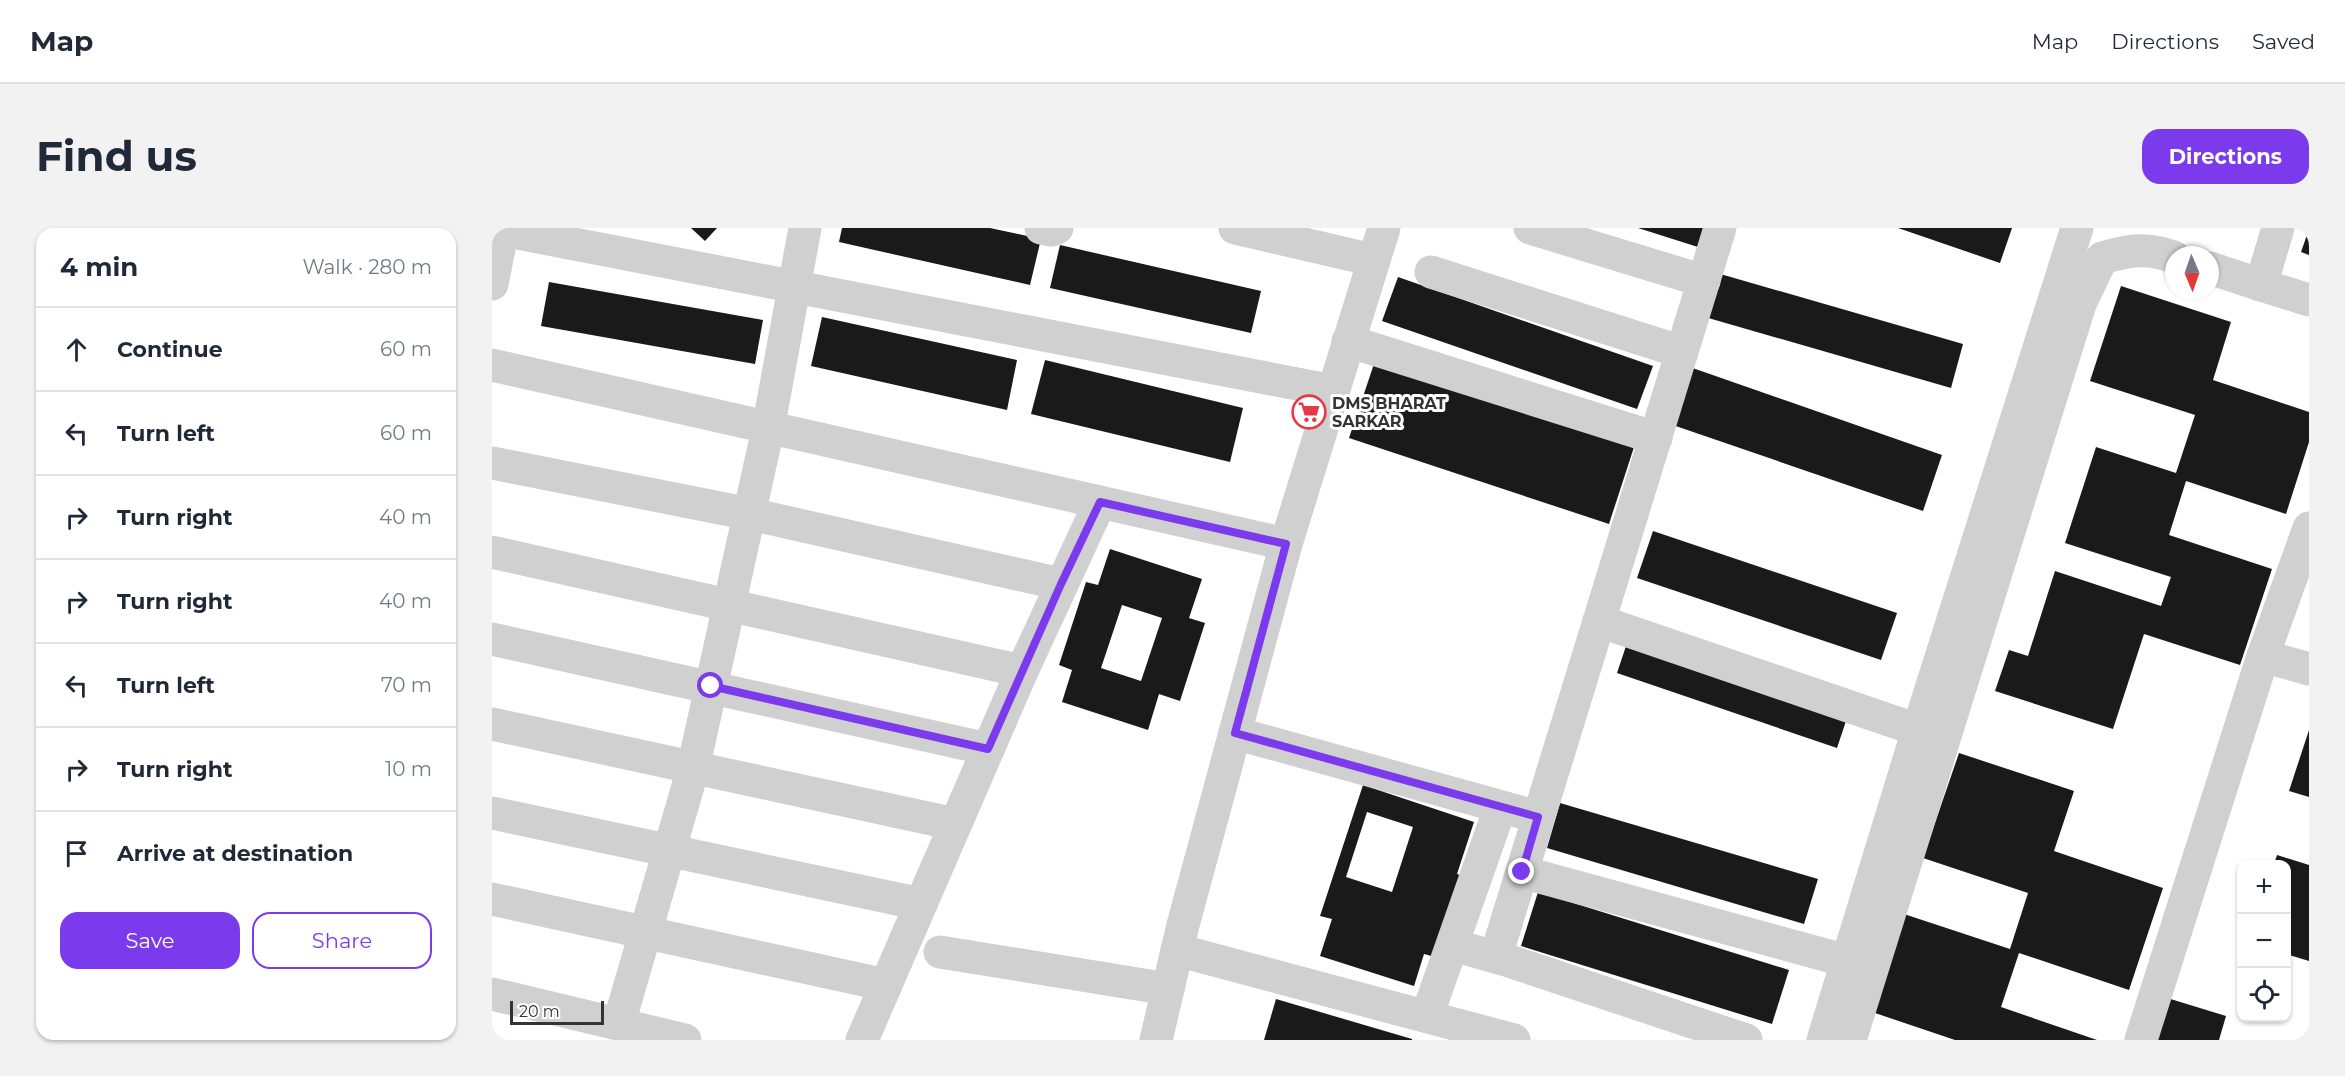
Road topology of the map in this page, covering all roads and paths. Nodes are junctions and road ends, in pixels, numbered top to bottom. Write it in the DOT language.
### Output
graph roads {
  1 [pos="805,228"];
  2 [pos="1041,228"];
  3 [pos="1057,228"];
  4 [pos="1234,228"];
  5 [pos="1383,228"];
  6 [pos="1530,228"];
  7 [pos="1720,228"];
  8 [pos="2077,228"];
  9 [pos="2278,228"];
  10 [pos="502,229"];
  11 [pos="2165,254"];
  12 [pos="1373,260"];
  13 [pos="2219,271"];
  14 [pos="1431,272"];
  15 [pos="1704,281"];
  16 [pos="492,284"];
  17 [pos="2261,285"];
  18 [pos="794,286"];
  19 [pos="2309,300"];
  20 [pos="1348,341"];
  21 [pos="1682,352"];
  22 [pos="492,365"];
  23 [pos="1333,391"];
  24 [pos="768,429"];
  25 [pos="1656,438"];
  26 [pos="492,463"];
  27 [pos="1100,502"];
  28 [pos="750,514"];
  29 [pos="2309,528"];
  30 [pos="1286,544"];
  31 [pos="492,552"];
  32 [pos="1061,584"];
  33 [pos="730,605"];
  34 [pos="1599,621"];
  35 [pos="492,639"];
  36 [pos="2263,656"];
  37 [pos="2309,669"];
  38 [pos="1022,671"];
  39 [pos="711,686"];
  40 [pos="492,724"];
  41 [pos="1918,730"];
  42 [pos="1235,733"];
  43 [pos="988,749"];
  44 [pos="693,769"];
  45 [pos="1500,808"];
  46 [pos="492,813"];
  47 [pos="1538,817"];
  48 [pos="956,824"];
  49 [pos="669,850"];
  50 [pos="1522,872"];
  51 [pos="492,899"];
  52 [pos="921,904"];
  53 [pos="646,931"];
  54 [pos="1453,945"];
  55 [pos="1177,950"];
  56 [pos="940,952"];
  57 [pos="1496,956"];
  58 [pos="1847,961"];
  59 [pos="886,985"];
  60 [pos="1168,989"];
  61 [pos="492,994"];
  62 [pos="1427,1016"];
  63 [pos="619,1023"];
  64 [pos="685,1040"];
  65 [pos="862,1040"];
  66 [pos="1155,1040"];
  67 [pos="1514,1040"];
  68 [pos="1746,1040"];
  69 [pos="1823,1040"];
  70 [pos="1850,1040"];
  71 [pos="2141,1040"];
  1 -- 18 [label="street"];
  2 -- 3 [label="street"];
  4 -- 12 [label="street"];
  5 -- 12 [label="street"];
  6 -- 15 [label="street"];
  7 -- 15 [label="street"];
  8 -- 41 [label="street"];
  9 -- 17 [label="street"];
  10 -- 16 [label="street"];
  10 -- 18 [label="street"];
  11 -- 70 [label="street"];
  12 -- 20 [label="street"];
  13 -- 17 [label="street"];
  14 -- 21 [label="street"];
  15 -- 21 [label="street"];
  17 -- 19 [label="street"];
  18 -- 23 [label="street"];
  18 -- 24 [label="street"];
  20 -- 23 [label="street"];
  20 -- 25 [label="street"];
  21 -- 25 [label="street"];
  22 -- 24 [label="street"];
  23 -- 30 [label="street"];
  24 -- 27 [label="street"];
  24 -- 28 [label="street"];
  25 -- 34 [label="street"];
  26 -- 28 [label="street"];
  27 -- 30 [label="street"];
  27 -- 32 [label="street"];
  28 -- 32 [label="street"];
  28 -- 33 [label="street"];
  29 -- 36 [label="street"];
  30 -- 42 [label="street"];
  31 -- 33 [label="street"];
  32 -- 38 [label="street"];
  33 -- 38 [label="street"];
  33 -- 39 [label="street"];
  34 -- 41 [label="street"];
  34 -- 47 [label="street"];
  35 -- 39 [label="street"];
  36 -- 37 [label="street"];
  36 -- 71 [label="street"];
  38 -- 43 [label="street"];
  39 -- 43 [label="street"];
  39 -- 44 [label="street"];
  40 -- 44 [label="street"];
  41 -- 58 [label="street"];
  42 -- 45 [label="street"];
  42 -- 55 [label="street"];
  43 -- 48 [label="street"];
  44 -- 48 [label="street"];
  44 -- 49 [label="street"];
  45 -- 47 [label="street"];
  45 -- 54 [label="street"];
  46 -- 49 [label="street"];
  47 -- 50 [label="street"];
  48 -- 52 [label="street"];
  49 -- 52 [label="street"];
  49 -- 53 [label="street"];
  50 -- 57 [label="street"];
  50 -- 58 [label="street"];
  51 -- 53 [label="street"];
  52 -- 59 [label="street"];
  53 -- 59 [label="street"];
  53 -- 63 [label="street"];
  54 -- 57 [label="street"];
  54 -- 62 [label="street"];
  55 -- 60 [label="street"];
  55 -- 62 [label="street"];
  56 -- 60 [label="street"];
  57 -- 68 [label="street"];
  58 -- 69 [label="street"];
  59 -- 65 [label="street"];
  60 -- 66 [label="street"];
  61 -- 63 [label="street"];
  62 -- 67 [label="street"];
  63 -- 64 [label="street"];
}
